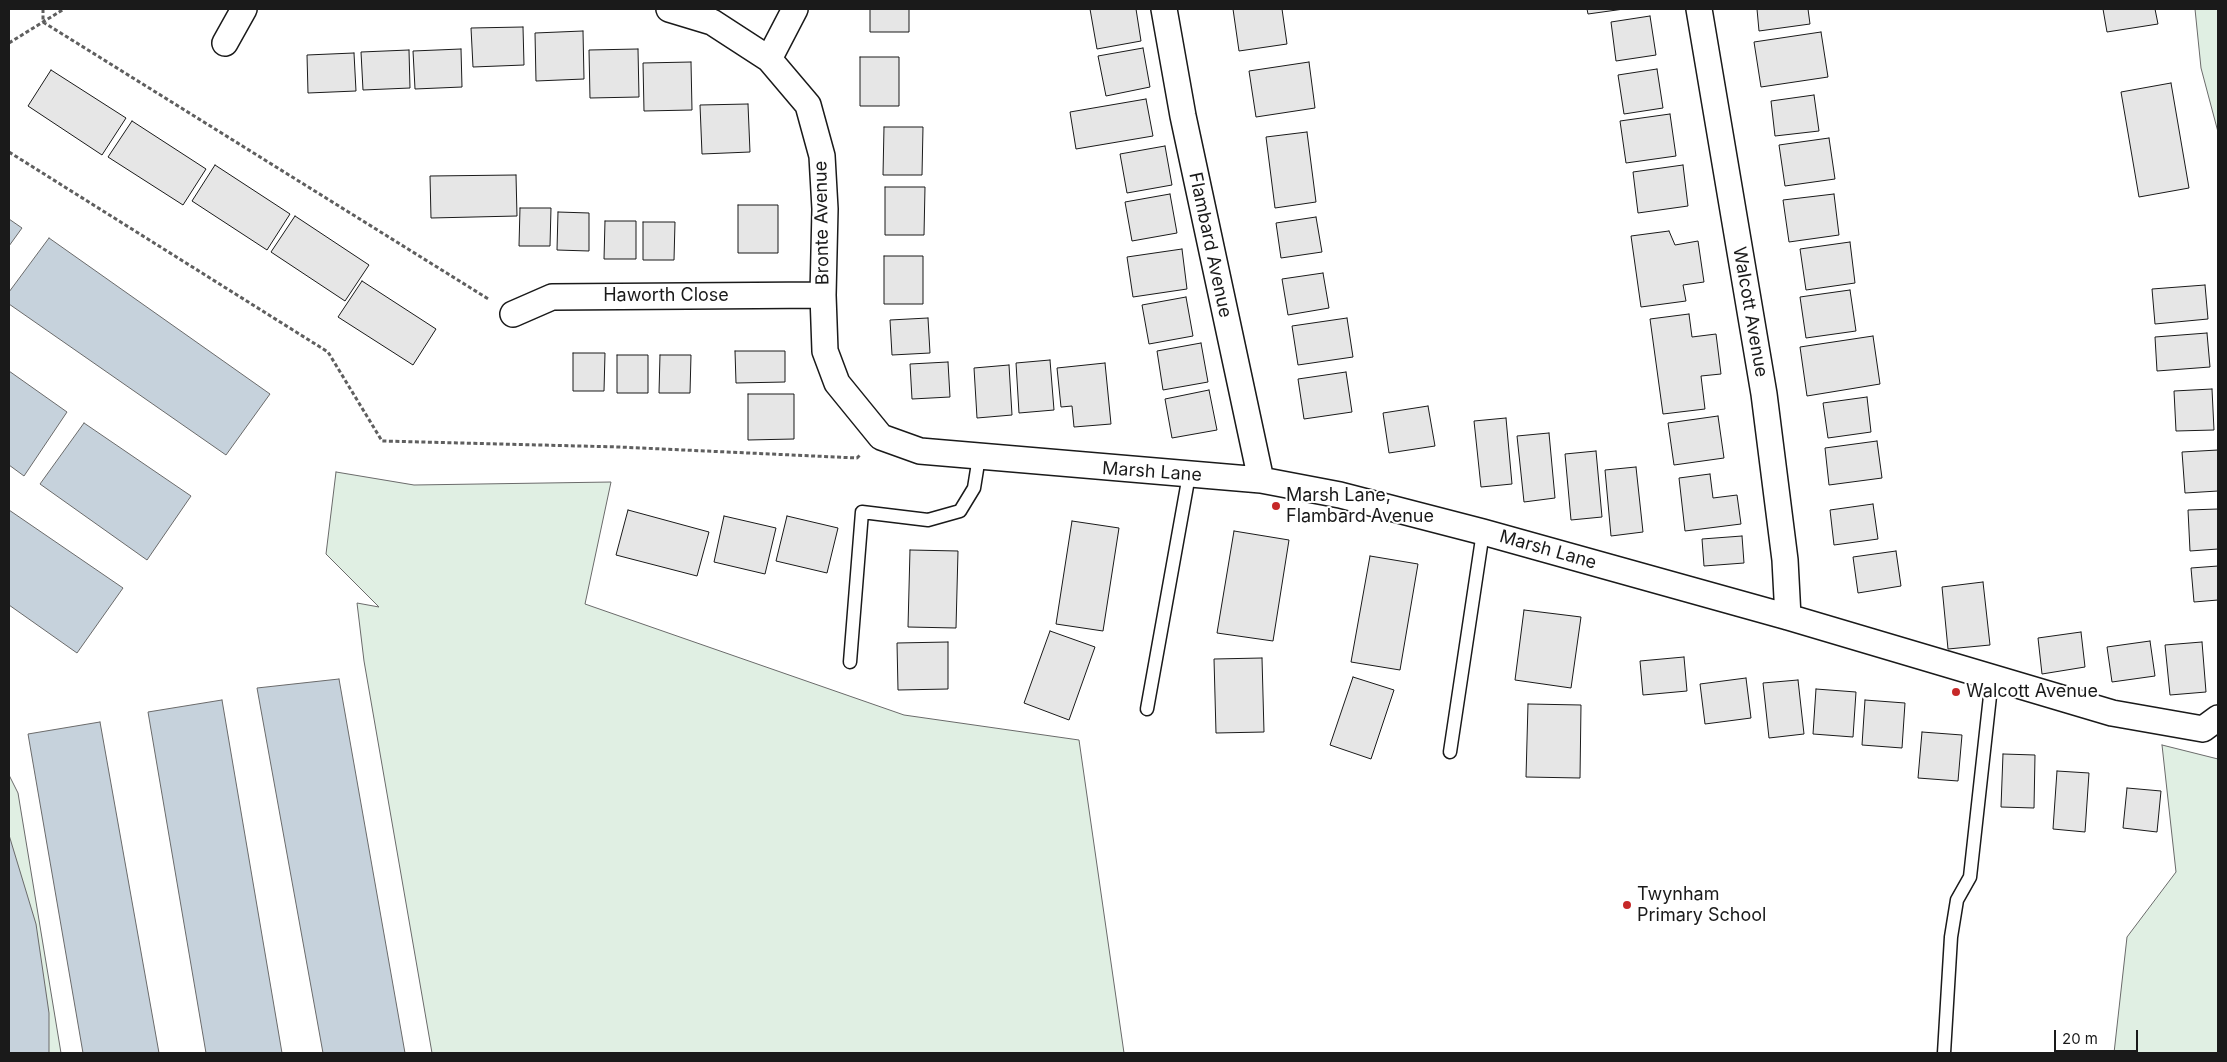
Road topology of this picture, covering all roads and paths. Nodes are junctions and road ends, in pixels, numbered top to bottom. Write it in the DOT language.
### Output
graph roads {
  1 [pos="44,9"];
  2 [pos="64,9"];
  3 [pos="244,9"];
  4 [pos="669,9"];
  5 [pos="795,9"];
  6 [pos="1164,9"];
  7 [pos="1699,9"];
  8 [pos="43,22"];
  9 [pos="9,43"];
  10 [pos="225,43"];
  11 [pos="769,59"];
  12 [pos="9,152"];
  13 [pos="823,295"];
  14 [pos="513,314"];
  15 [pos="881,437"];
  16 [pos="979,457"];
  17 [pos="1189,475"];
  18 [pos="1261,480"];
  19 [pos="1483,532"];
  20 [pos="1788,617"];
  21 [pos="850,662"];
  22 [pos="1992,678"];
  23 [pos="1147,709"];
  24 [pos="2213,727"];
  25 [pos="1450,752"];
  26 [pos="1944,1053"];
  1 -- 8 [label="path"];
  2 -- 8 [label="path"];
  3 -- 10 [label="street"];
  4 -- 11 [label="street, Bronte Avenue"];
  5 -- 11 [label="street"];
  6 -- 18 [label="street, Flambard Avenue"];
  7 -- 20 [label="street, Walcott Avenue"];
  8 -- 9 [label="path"];
  8 -- 14 [label="path"];
  11 -- 13 [label="street, Bronte Avenue"];
  12 -- 15 [label="path"];
  13 -- 14 [label="street, Haworth Close"];
  13 -- 15 [label="street, Bronte Avenue"];
  15 -- 16 [label="street, Marsh Lane"];
  16 -- 17 [label="street, Marsh Lane"];
  16 -- 21 [label="lane"];
  17 -- 18 [label="street, Marsh Lane"];
  17 -- 23 [label="lane"];
  18 -- 19 [label="street, Marsh Lane"];
  19 -- 20 [label="street, Marsh Lane"];
  19 -- 25 [label="lane"];
  20 -- 22 [label="street, Marsh Lane"];
  22 -- 24 [label="street, Marsh Lane"];
  22 -- 26 [label="lane"];
}
